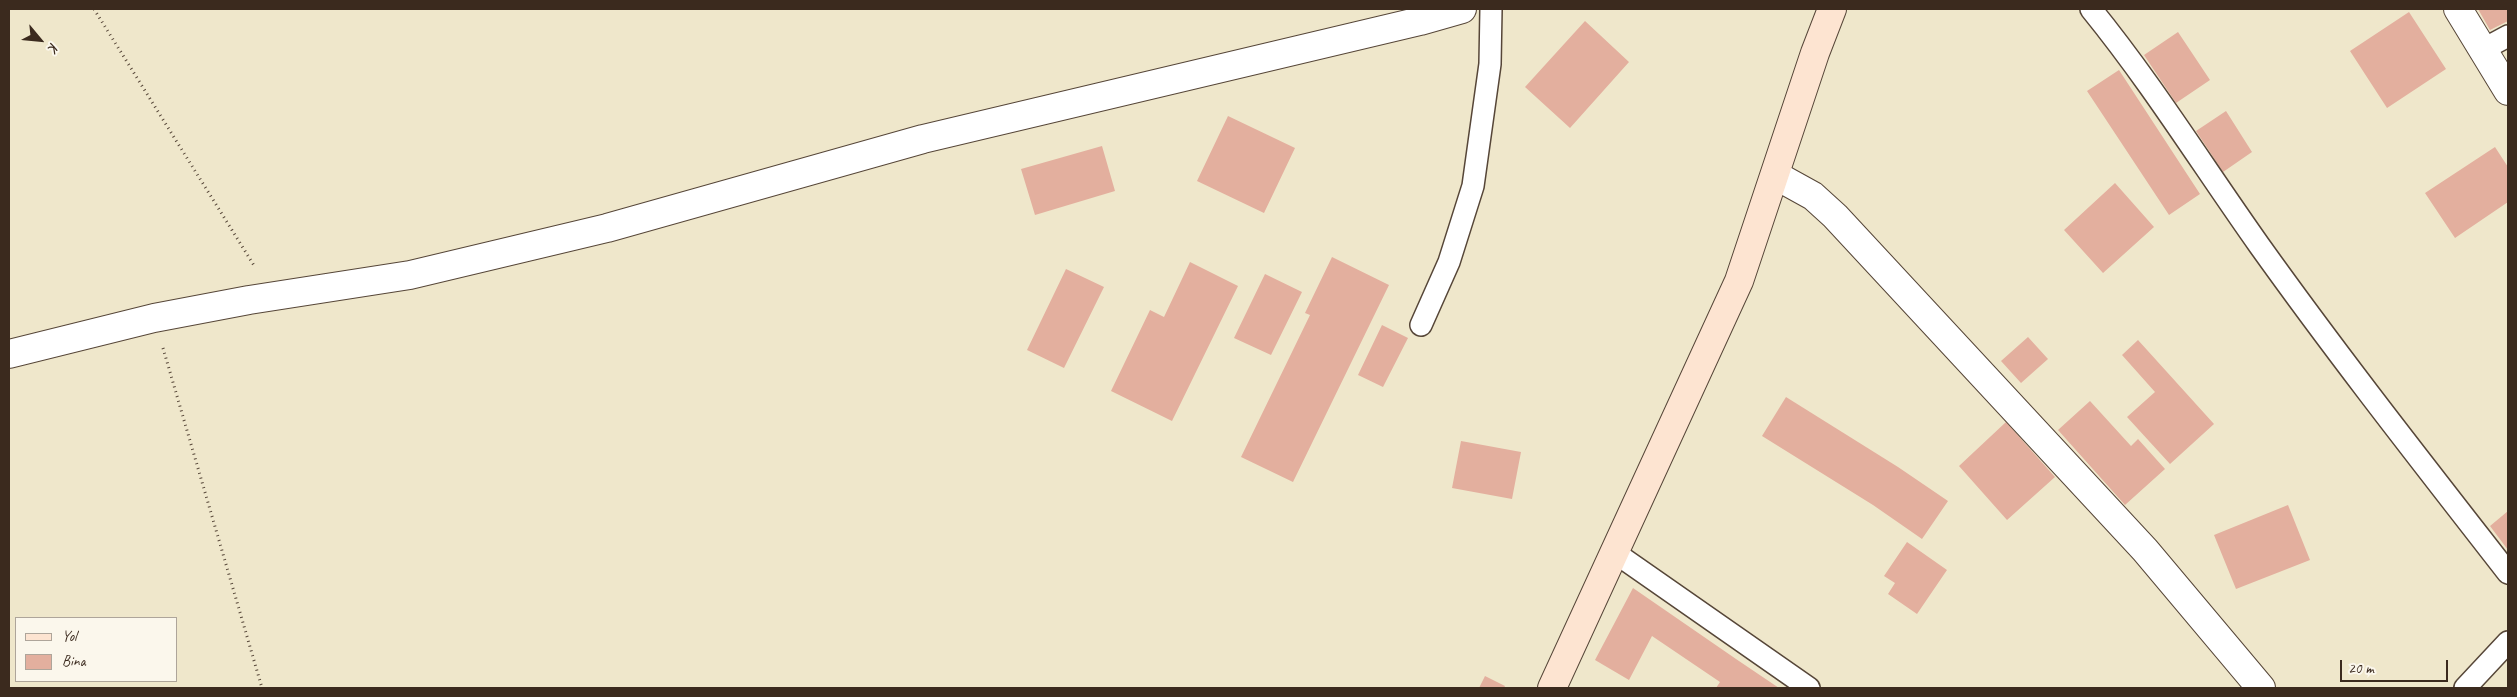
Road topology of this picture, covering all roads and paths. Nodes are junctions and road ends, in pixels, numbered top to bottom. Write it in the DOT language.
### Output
graph roads {
  1 [pos="94,9"];
  2 [pos="1462,9"];
  3 [pos="1492,9"];
  4 [pos="1832,9"];
  5 [pos="2090,9"];
  6 [pos="2458,9"];
  7 [pos="2508,36"];
  8 [pos="2482,50"];
  9 [pos="2508,91"];
  10 [pos="1776,175"];
  11 [pos="273,296"];
  12 [pos="154,318"];
  13 [pos="1421,325"];
  14 [pos="9,354"];
  15 [pos="1614,552"];
  16 [pos="2508,574"];
  17 [pos="2508,642"];
  18 [pos="262,688"];
  19 [pos="1552,688"];
  20 [pos="1809,688"];
  21 [pos="2260,688"];
  22 [pos="2466,688"];
  1 -- 11 [label="path"];
  2 -- 11 [label="street"];
  3 -- 13 [label="lane"];
  4 -- 10 [label="street"];
  5 -- 16 [label="lane"];
  6 -- 8 [label="street"];
  7 -- 8 [label="lane"];
  8 -- 9 [label="street"];
  10 -- 15 [label="street"];
  10 -- 21 [label="street"];
  11 -- 12 [label="street"];
  12 -- 14 [label="street"];
  12 -- 18 [label="path"];
  15 -- 19 [label="street"];
  15 -- 20 [label="lane"];
  17 -- 22 [label="lane"];
}
